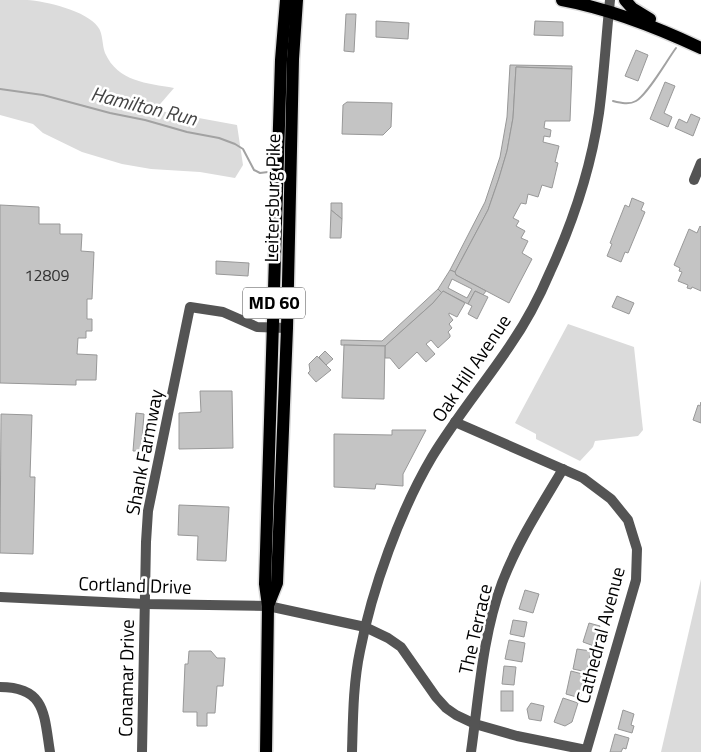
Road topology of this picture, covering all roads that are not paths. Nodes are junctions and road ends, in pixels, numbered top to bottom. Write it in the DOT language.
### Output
graph roads {
  1 [pos="280,0"];
  2 [pos="286,0"];
  3 [pos="297,0"];
  4 [pos="562,0"];
  5 [pos="625,0"];
  6 [pos="610,5"];
  7 [pos="678,37"];
  8 [pos="701,48"];
  9 [pos="281,60"];
  10 [pos="701,162"];
  11 [pos="694,180"];
  12 [pos="273,327"];
  13 [pos="288,328"];
  14 [pos="455,422"];
  15 [pos="563,469"];
  16 [pos="0,597"];
  17 [pos="145,604"];
  18 [pos="268,606"];
  19 [pos="365,627"];
  20 [pos="0,687"];
  21 [pos="475,724"];
  22 [pos="586,751"];
  23 [pos="50,752"];
  24 [pos="142,752"];
  25 [pos="266,752"];
  26 [pos="352,752"];
  27 [pos="471,752"];
  1 -- 9 [label="main road"];
  2 -- 9 [label="main road, Leitersburg Pike / MD 60"];
  3 -- 13 [label="main road, Leitersburg Pike / MD 60"];
  4 -- 6 [label="main road"];
  5 -- 7 [label="main road"];
  6 -- 7 [label="main road"];
  6 -- 14 [label="street, Oak Hill Avenue"];
  7 -- 8 [label="main road"];
  9 -- 12 [label="main road, Leitersburg Pike / MD 60"];
  10 -- 11 [label="street"];
  12 -- 13 [label="street"];
  12 -- 17 [label="street, Shank Farmway"];
  12 -- 18 [label="main road, Leitersburg Pike / MD 60"];
  13 -- 18 [label="main road, Leitersburg Pike / MD 60"];
  14 -- 15 [label="street, Cathedral Avenue"];
  14 -- 19 [label="street, Oak Hill Avenue"];
  15 -- 21 [label="street, The Terrace"];
  15 -- 22 [label="street, Cathedral Avenue"];
  16 -- 17 [label="street, Cortland Drive"];
  17 -- 18 [label="street, Cortland Drive"];
  17 -- 24 [label="street, Conamar Drive"];
  18 -- 19 [label="street, Cortland Drive"];
  18 -- 25 [label="main road, Leitersburg Pike / MD 60"];
  19 -- 21 [label="street, Cortland Drive"];
  19 -- 26 [label="street, Oak Hill Avenue"];
  20 -- 23 [label="street"];
  21 -- 22 [label="street, Cortland Drive"];
  21 -- 27 [label="street, The Terrace"];
}
